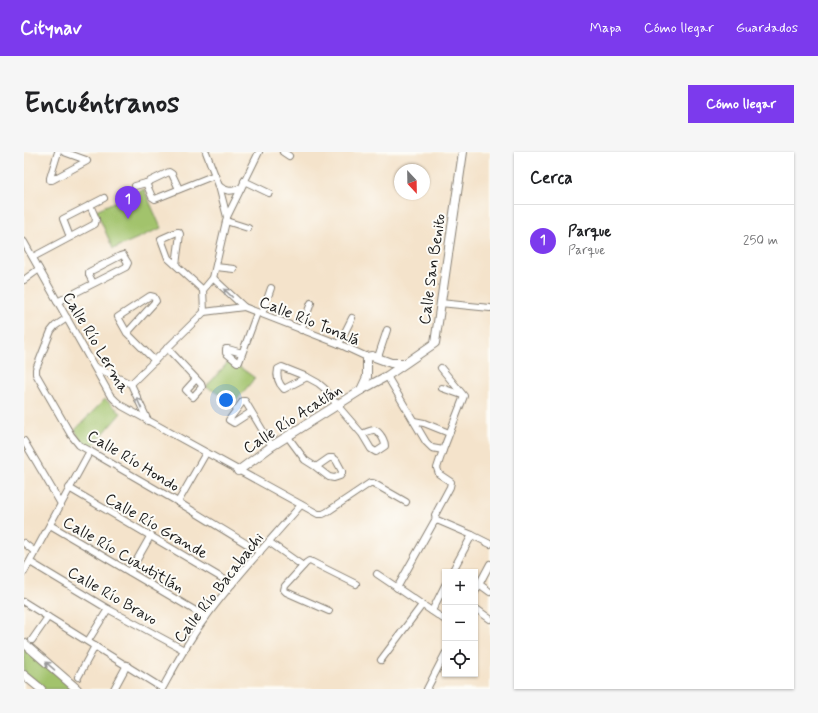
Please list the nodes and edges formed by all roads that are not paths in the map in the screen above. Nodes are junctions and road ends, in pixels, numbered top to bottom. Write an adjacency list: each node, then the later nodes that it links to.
1 (58, 152): 2 (street)
2 (64, 152)
3 (206, 152): 8 (street)
4 (259, 152): 9 (street)
5 (283, 152): 7 (street)
6 (463, 152): 34 (street, Calle San Benito)
7 (289, 156)
8 (215, 175): 12 (street); 14 (street)
9 (244, 181): 13 (street); 15 (street)
10 (146, 183): 11 (street); 14 (street); 14 (street)
11 (135, 186)
12 (219, 186): 13 (street); 18 (street)
13 (241, 188): 18 (street)
14 (179, 189)
15 (269, 193)
16 (104, 198): 17 (street)
17 (90, 205): 20 (street); 20 (street)
18 (227, 219): 19 (street); 24 (street)
19 (248, 228)
20 (70, 237): 22 (street)
21 (24, 242): 22 (street, Calle Río Lerma)
22 (33, 257): 25 (street, Calle Río Lerma)
23 (176, 265): 23 (street); 31 (street)
24 (216, 266): 26 (street); 27 (street)
25 (39, 269): 28 (street); 32 (street, Calle Río Lerma)
26 (234, 269)
27 (213, 278): 31 (street); 35 (street, Calle Río Tonalá, one-way to 27)
28 (24, 280)
29 (93, 283): 29 (street); 32 (street)
30 (271, 288): 38 (street)
31 (203, 290): 37 (street)
32 (57, 302): 39 (street, Calle Río Lerma)
33 (311, 303): 41 (street)
34 (440, 304): 36 (street); 44 (street, Calle San Benito)
35 (244, 308): 37 (street, Calle Río Tonalá); 38 (street, Calle Río Tonalá)
36 (490, 308)
37 (204, 312): 46 (street)
38 (259, 313): 41 (street, Calle Río Tonalá); 47 (street)
39 (67, 318): 53 (street, Calle Río Lerma); 74 (street, Calle Río Hondo)
40 (352, 318): 45 (street)
41 (301, 330): 45 (street, Calle Río Tonalá)
42 (387, 330): 49 (street)
43 (127, 333): 43 (street); 50 (street)
44 (434, 343): 52 (street, Calle Río Acatlán)
45 (339, 344): 48 (street, Calle Río Tonalá)
46 (167, 348): 50 (street); 58 (street)
47 (242, 353)
48 (367, 357): 49 (street); 57 (street, Calle Río Acatlán)
49 (378, 357): 51 (street)
50 (155, 361): 60 (street)
51 (391, 362): 52 (street); 55 (street)
52 (404, 364): 55 (street, Calle Río Acatlán)
53 (96, 367): 60 (street); 66 (street, Calle Río Lerma)
54 (441, 368): 63 (street)
55 (390, 373): 59 (street, Calle Río Acatlán); 67 (street)
56 (307, 377): 56 (street); 64 (street)
57 (367, 377): 59 (street); 62 (street, Calle Río Acatlán)
58 (196, 379): 58 (street)
59 (375, 383): 62 (street, Calle Río Acatlán)
60 (131, 384): 66 (street, one-way to 60)
61 (442, 388): 63 (street)
62 (361, 390): 64 (street, Calle Río Acatlán)
63 (464, 396): 68 (street)
64 (337, 406): 69 (street); 70 (street, Calle Río Acatlán)
65 (251, 412): 72 (street)
66 (148, 421): 75 (street, Calle Río Lerma)
67 (414, 421): 68 (street); 73 (street)
68 (449, 433): 73 (street)
69 (362, 434)
70 (288, 437): 72 (street, Calle Río Acatlán); 76 (street)
71 (24, 441): 81 (street)
72 (272, 446): 77 (street, Calle Río Acatlán)
73 (443, 450): 83 (street)
74 (90, 451): 78 (street); 79 (street, Calle Río Hondo)
75 (206, 453): 77 (street, Calle Río Lerma); 79 (street)
76 (316, 466)
77 (238, 470): 82 (street, Calle Río Lerma)
78 (69, 488): 81 (street); 86 (street, Calle Río Grande)
79 (178, 502): 91 (street, Calle Río Hondo)
80 (406, 502): 82 (street, Calle Río Lerma)
81 (61, 504): 84 (street)
82 (301, 505): 87 (street, Calle Río Bacabachi)
83 (436, 521): 85 (street); 102 (street)
84 (50, 525): 90 (street); 97 (street, Calle Río Cuautitlán)
85 (472, 535): 89 (street); 95 (street)
86 (151, 536): 97 (street); 99 (street, Calle Río Grande)
87 (269, 542): 91 (street, Calle Río Bacabachi); 94 (street)
88 (24, 543): 90 (street)
89 (490, 544)
90 (36, 552): 92 (street)
91 (260, 552): 99 (street, Calle Río Bacabachi)
92 (30, 562): 96 (street); 107 (street, Calle Río Bravo)
93 (490, 564): 101 (street)
94 (303, 566): 100 (street); 109 (street)
95 (454, 569)
96 (24, 572)
97 (130, 572): 112 (street, Calle Río Cuautitlán)
98 (377, 574): 102 (street)
99 (232, 584): 112 (street, Calle Río Bacabachi)
100 (356, 584)
101 (479, 584): 104 (street)
102 (397, 588): 106 (street)
103 (442, 591): 110 (street)
104 (490, 592)
105 (24, 602): 111 (street)
106 (422, 605): 110 (street); 119 (street)
107 (108, 609): 115 (street); 118 (street, Calle Río Bravo)
108 (478, 610): 114 (street)
109 (329, 611)
110 (432, 611): 113 (street)
111 (48, 617): 115 (street); 116 (street)
112 (206, 617): 118 (street, Calle Río Bacabachi)
113 (442, 618)
114 (490, 619)
115 (88, 641): 117 (street)
116 (28, 642): 126 (street, one-way to 116)
117 (96, 646): 121 (street); 123 (street)
118 (184, 650): 124 (street, Calle Río Bacabachi)
119 (381, 660)
120 (442, 660): 128 (street)
121 (127, 665): 124 (street); 127 (street)
122 (24, 675): 125 (street)
123 (78, 677)
124 (162, 688)
125 (42, 689)
126 (77, 689)
127 (114, 689)
128 (427, 689)

